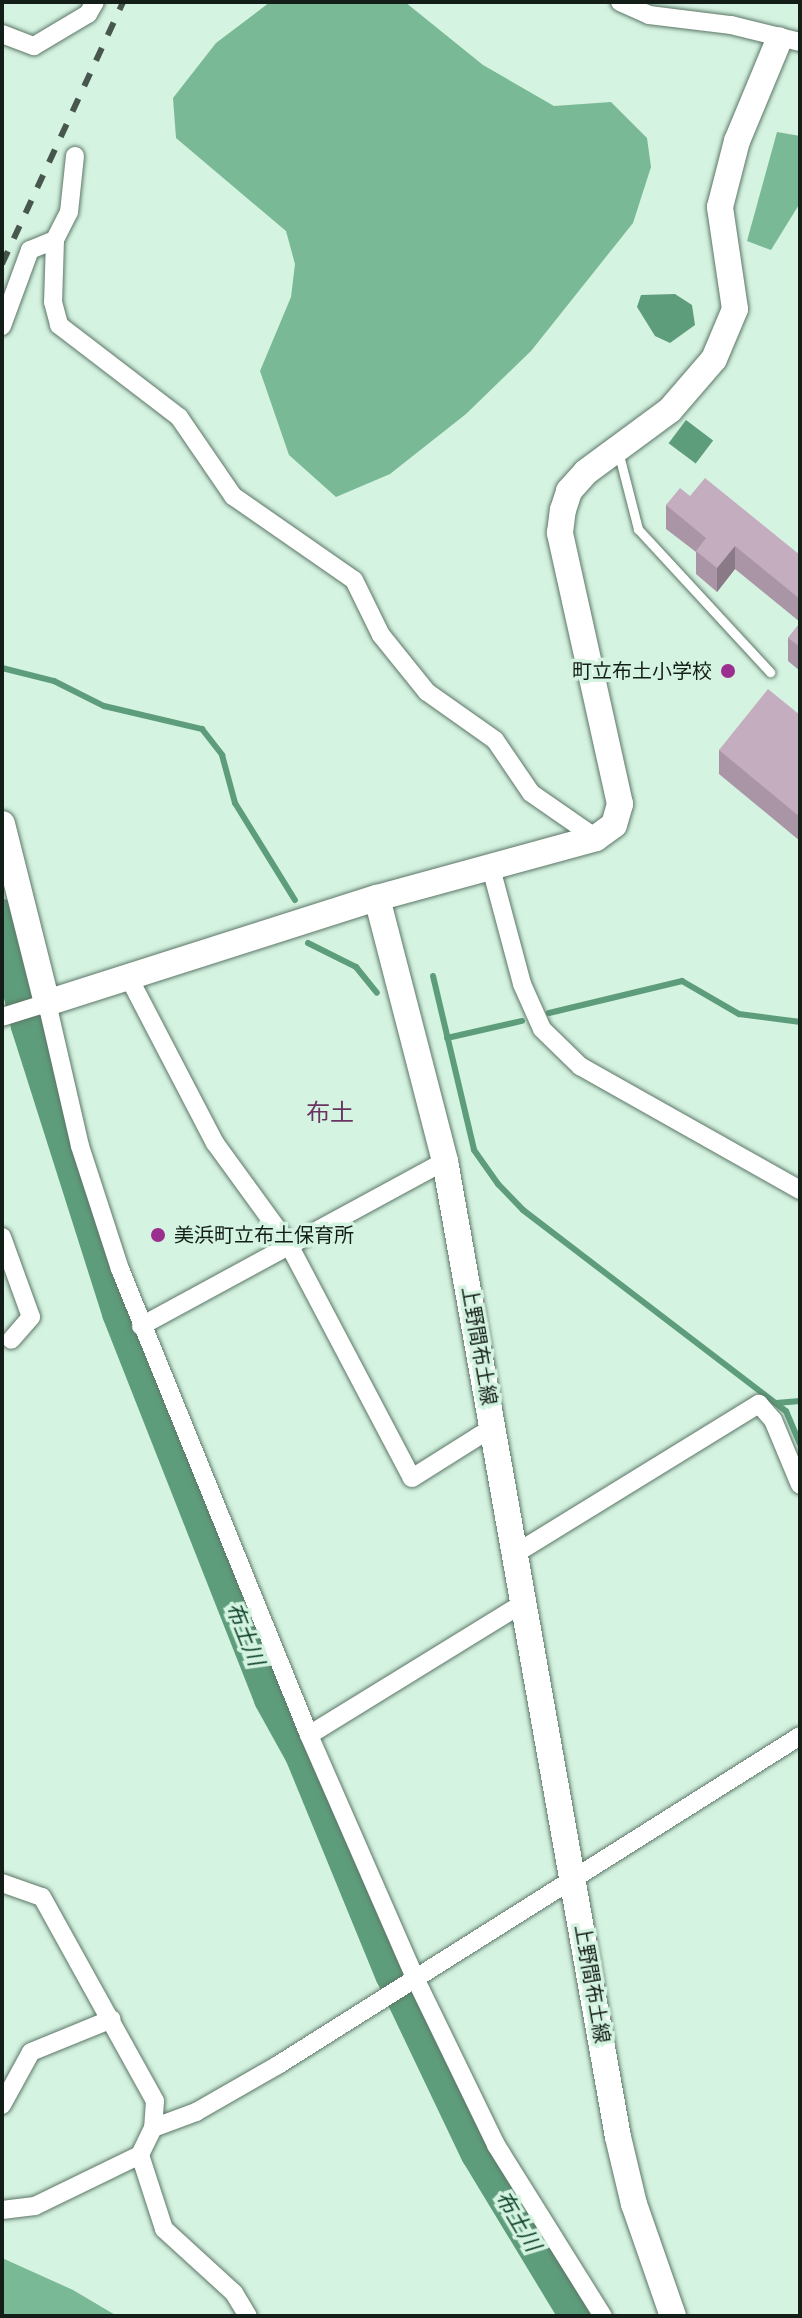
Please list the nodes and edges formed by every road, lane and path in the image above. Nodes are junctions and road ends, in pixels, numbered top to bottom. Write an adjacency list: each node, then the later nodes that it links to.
1 (95, 2): 3 (street)
2 (620, 2): 4 (street)
3 (2, 34)
4 (789, 41): 8 (main road)
5 (75, 156): 6 (street)
6 (55, 240): 7 (street); 11 (street)
7 (2, 326)
8 (618, 451): 9 (lane); 11 (main road)
9 (770, 672)
10 (2, 824): 15 (main road)
11 (596, 838): 12 (main road)
12 (491, 868): 13 (main road); 18 (street)
13 (377, 898): 14 (main road); 17 (main road, 上野間布土線)
14 (128, 976): 15 (main road); 20 (street)
15 (41, 1005): 16 (street); 21 (street)
16 (5, 1016)
17 (445, 1161): 20 (street); 23 (main road, 上野間布土線)
18 (800, 1190)
19 (2, 1237): 22 (street)
20 (289, 1245): 21 (street); 23 (street)
21 (141, 1326): 27 (street)
22 (11, 1340)
23 (493, 1427): 25 (main road, 上野間布土線)
24 (800, 1485): 25 (street)
25 (518, 1552): 26 (main road, 上野間布土線)
26 (525, 1602): 27 (street); 29 (main road, 上野間布土線)
27 (309, 1735): 31 (street)
28 (800, 1736): 29 (street)
29 (574, 1878): 31 (street); 39 (main road, 上野間布土線)
30 (2, 1883): 32 (street)
31 (415, 1978): 34 (street); 38 (street)
32 (112, 2019): 33 (street); 34 (street)
33 (2, 2105)
34 (153, 2128): 35 (street)
35 (140, 2155): 36 (street); 37 (street)
36 (2, 2210)
37 (248, 2316)
38 (603, 2316)
39 (673, 2316)

